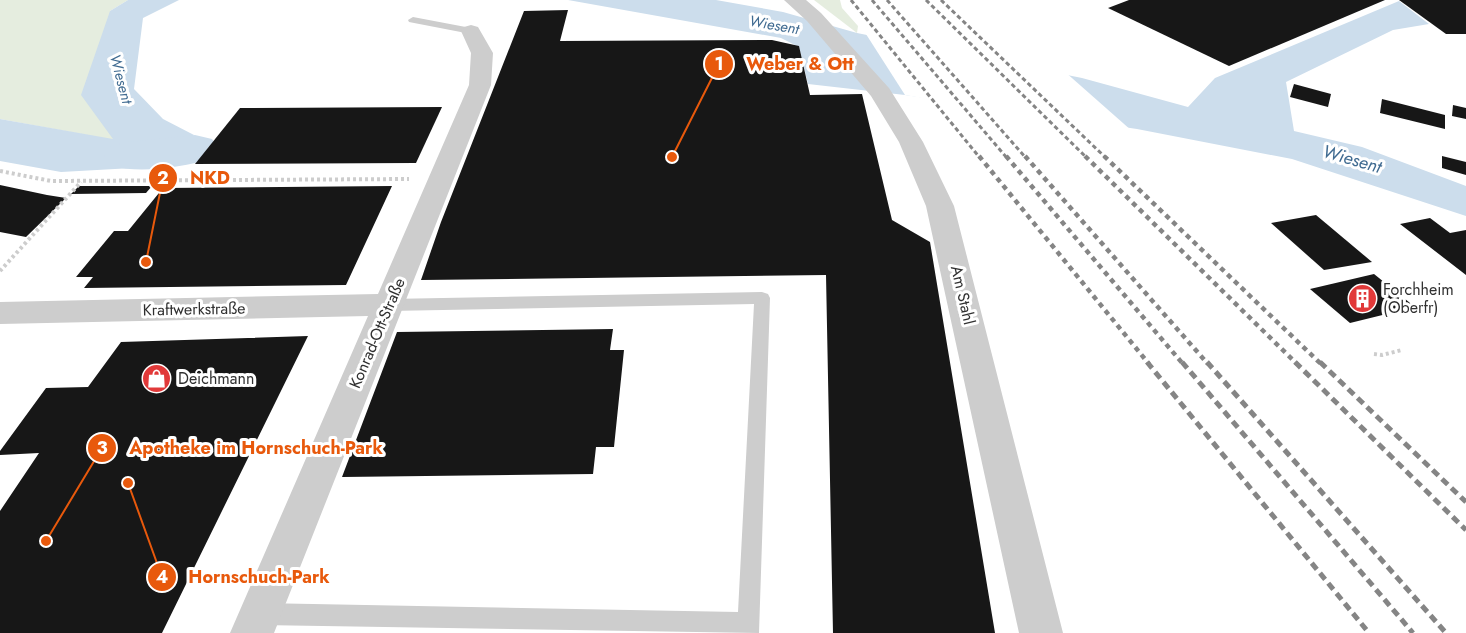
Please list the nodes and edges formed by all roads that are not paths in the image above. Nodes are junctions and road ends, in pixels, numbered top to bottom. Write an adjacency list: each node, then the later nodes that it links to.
1 (794, 0): 8 (street, Am Stahl)
2 (413, 20): 3 (lane)
3 (471, 31): 4 (street, Konrad-Ott-Straße)
4 (389, 304): 5 (street, Kraftwerkstraße); 6 (street, Konrad-Ott-Straße); 7 (lane)
5 (4, 317)
6 (256, 623): 7 (lane)
7 (748, 628)
8 (1041, 633)

